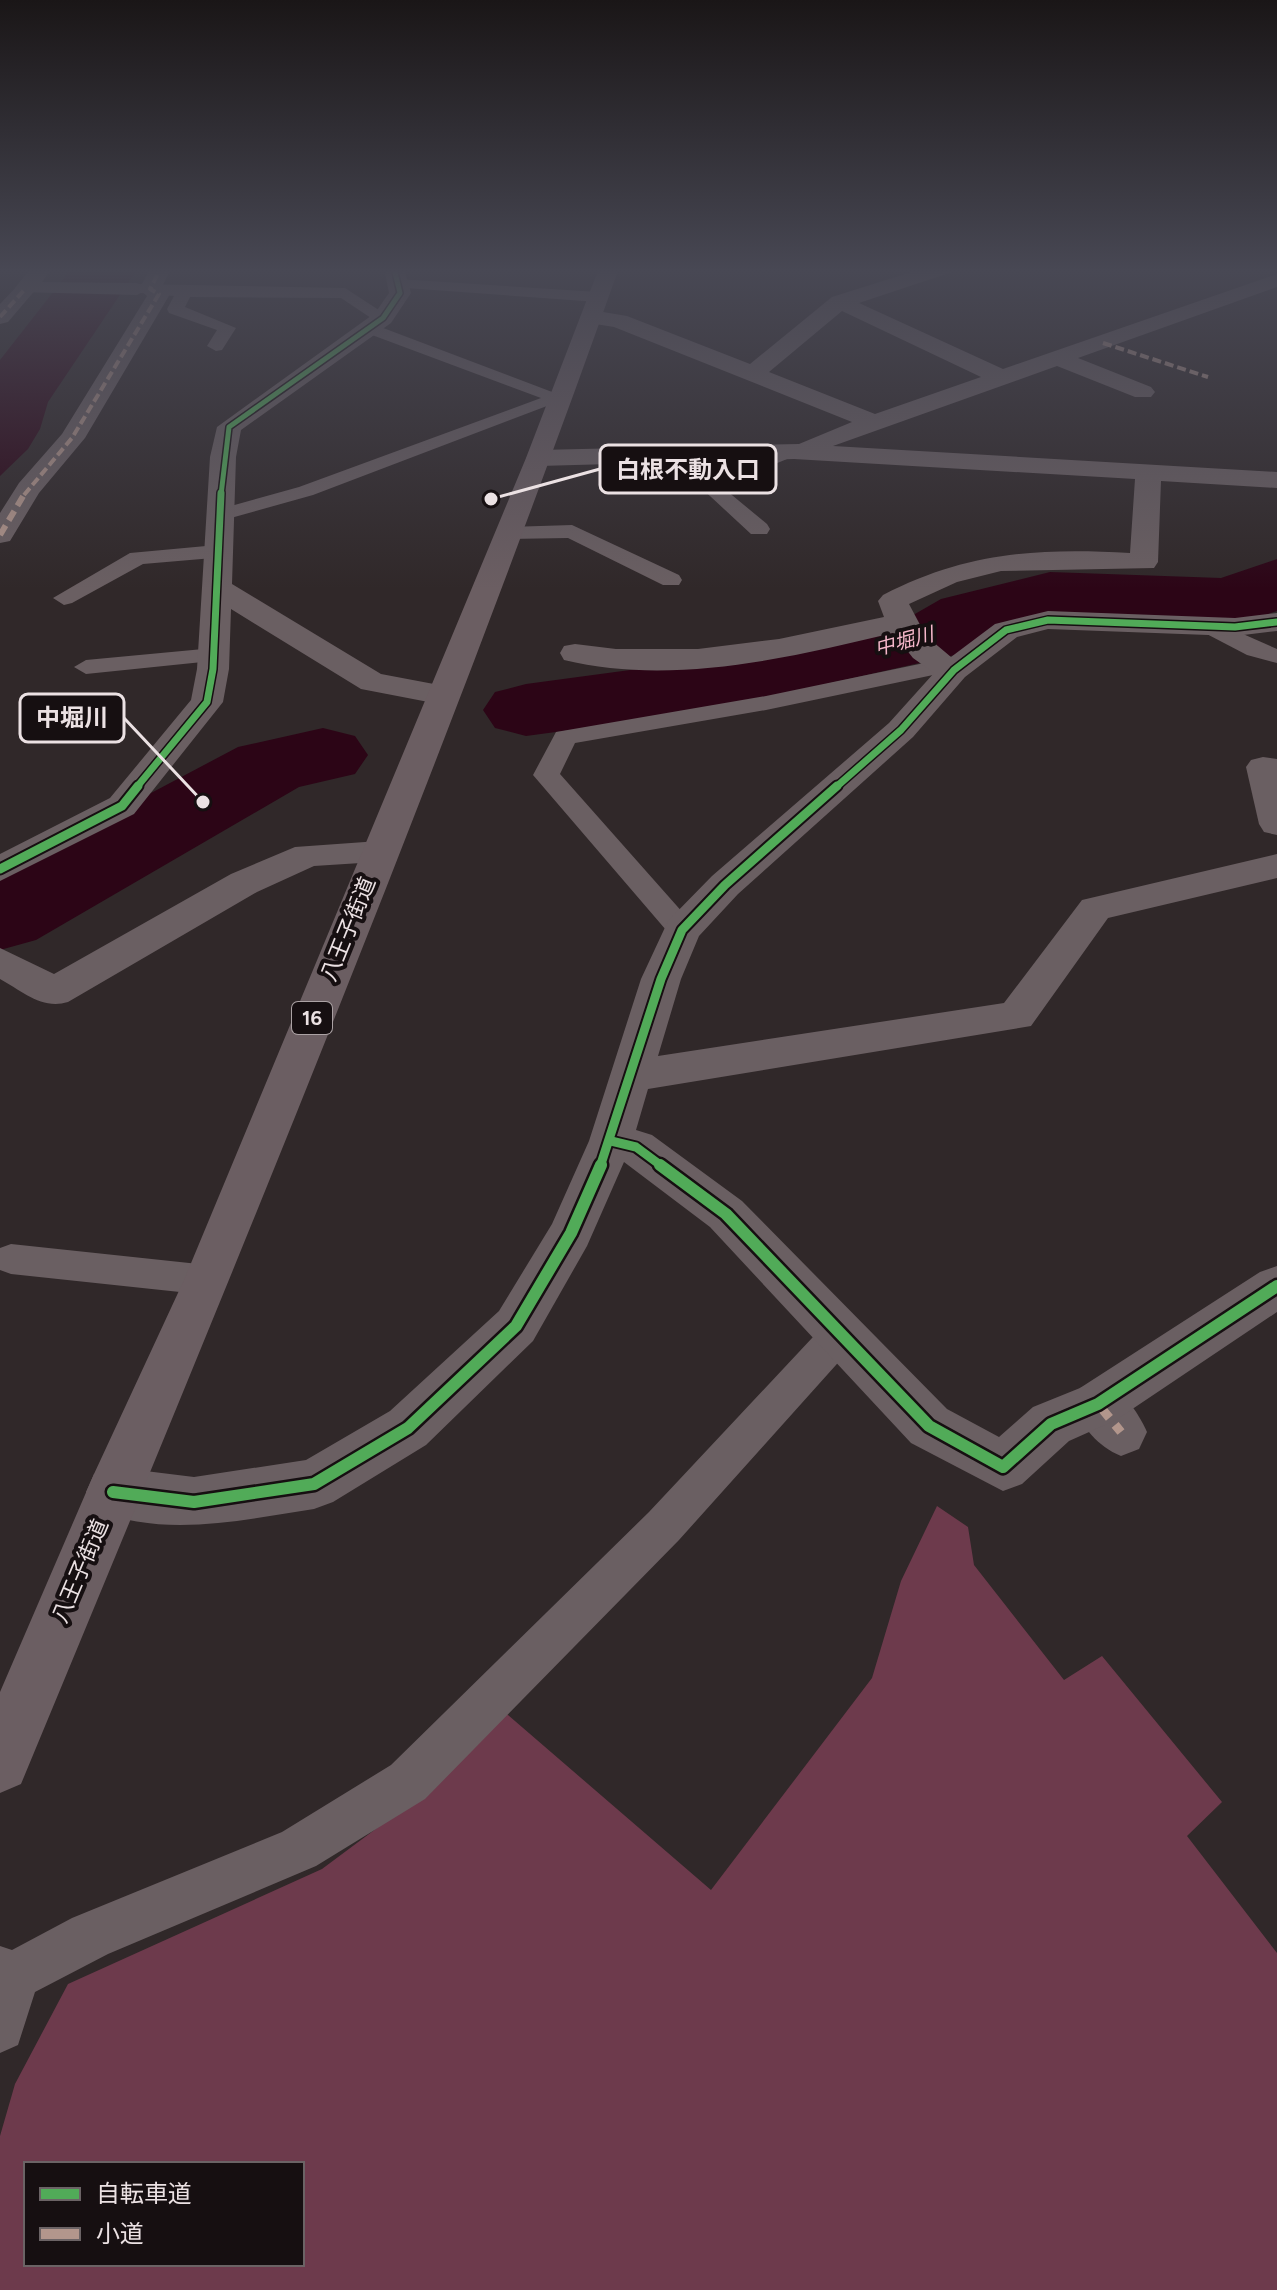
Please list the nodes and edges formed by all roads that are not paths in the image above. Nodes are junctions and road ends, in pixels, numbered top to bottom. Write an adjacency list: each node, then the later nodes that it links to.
1 (110, 375): 20 (street)
2 (300, 375): 17 (street)
3 (503, 375): 11 (lane)
4 (568, 375): 11 (highway, 八王子街道 / 16)
5 (751, 375): 12 (street)
6 (996, 375): 9 (street)
7 (1008, 375): 9 (street)
8 (1100, 375): 10 (street)
9 (1001, 377): 12 (street)
10 (1143, 392)
11 (559, 398): 14 (highway, 八王子街道 / 16); 17 (lane)
12 (874, 422): 13 (street)
13 (789, 452): 14 (street); 15 (street); 18 (lane)
14 (539, 458): 19 (highway, 八王子街道 / 16)
15 (1148, 474): 16 (street); 26 (street)
16 (1277, 480)
17 (220, 515): 21 (street)
18 (759, 529)
19 (508, 533): 22 (lane); 33 (highway, 八王子街道 / 16)
20 (0, 535)
21 (217, 552): 23 (street); 24 (lane)
22 (671, 580)
23 (219, 589): 29 (street); 33 (street)
24 (64, 598)
25 (1277, 622): 27 (street)
26 (899, 623): 28 (street); 32 (street)
27 (1209, 626): 30 (lane); 32 (street)
28 (575, 653)
29 (214, 655): 31 (lane); 38 (street)
30 (1277, 656)
31 (86, 667)
32 (940, 668): 39 (street); 39 (lane)
33 (444, 695): 36 (highway, 八王子街道 / 16)
34 (1277, 769): 35 (street)
35 (1277, 824)
36 (379, 853): 40 (street); 44 (highway, 八王子街道 / 16)
37 (1277, 866): 41 (street)
38 (0, 869)
39 (682, 930): 41 (street)
40 (0, 961)
41 (632, 1076): 42 (street)
42 (611, 1141): 46 (street); 47 (street)
43 (11, 1259): 44 (lane)
44 (208, 1280): 47 (highway, 八王子街道 / 16)
45 (1277, 1286): 46 (street)
46 (840, 1334): 49 (lane)
47 (113, 1492): 48 (highway, 八王子街道 / 16)
48 (0, 1763)
49 (7, 1974): 50 (lane)
50 (0, 2027)

